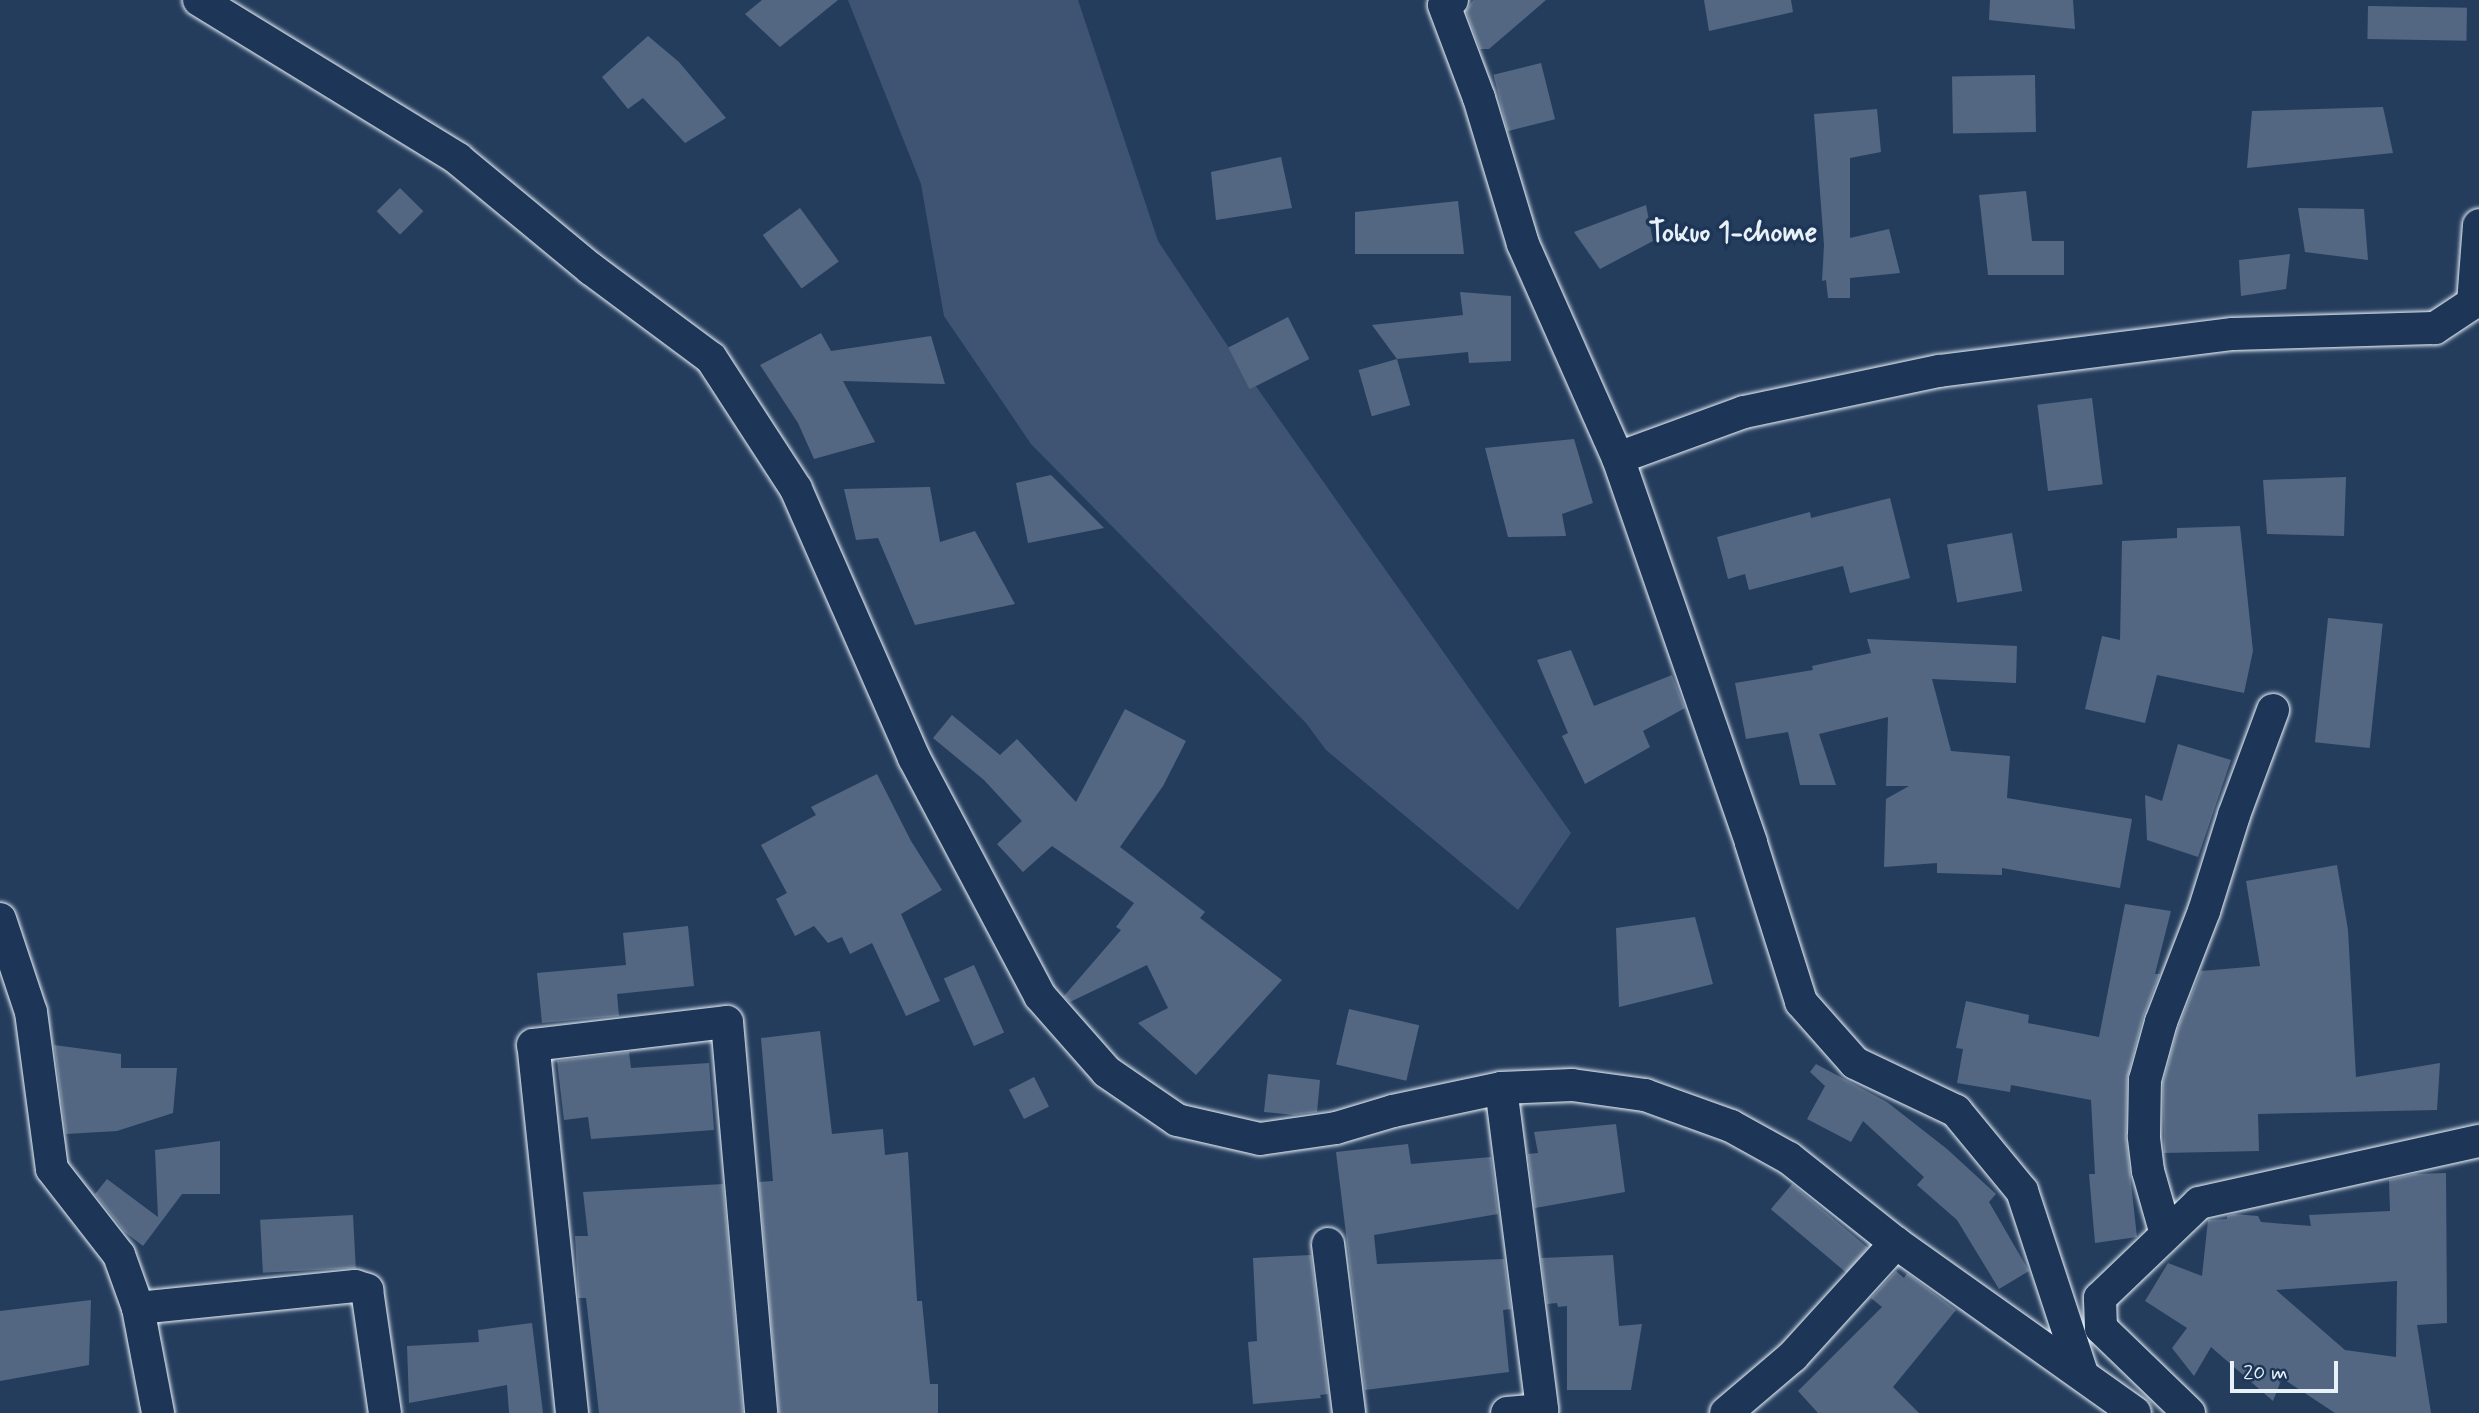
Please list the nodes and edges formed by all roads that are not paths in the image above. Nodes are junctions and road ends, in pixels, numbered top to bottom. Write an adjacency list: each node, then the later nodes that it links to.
1 (199, 0): 8 (street)
2 (1452, 0): 5 (street)
3 (2479, 225): 4 (street)
4 (2476, 301): 5 (street)
5 (1618, 458): 14 (street)
6 (2273, 710): 10 (street)
7 (0, 919): 13 (street)
8 (1501, 1088): 11 (street); 20 (street)
9 (2479, 1142): 10 (street)
10 (2166, 1234): 23 (street)
11 (1896, 1243): 14 (street); 21 (street)
12 (1328, 1244): 19 (street)
13 (138, 1308): 15 (street); 16 (street)
14 (2082, 1373): 22 (street)
15 (158, 1413)
16 (385, 1413)
17 (572, 1413): 18 (street)
18 (761, 1413)
19 (1349, 1413)
20 (1507, 1413)
21 (1726, 1413)
22 (2134, 1413)
23 (2189, 1413)

